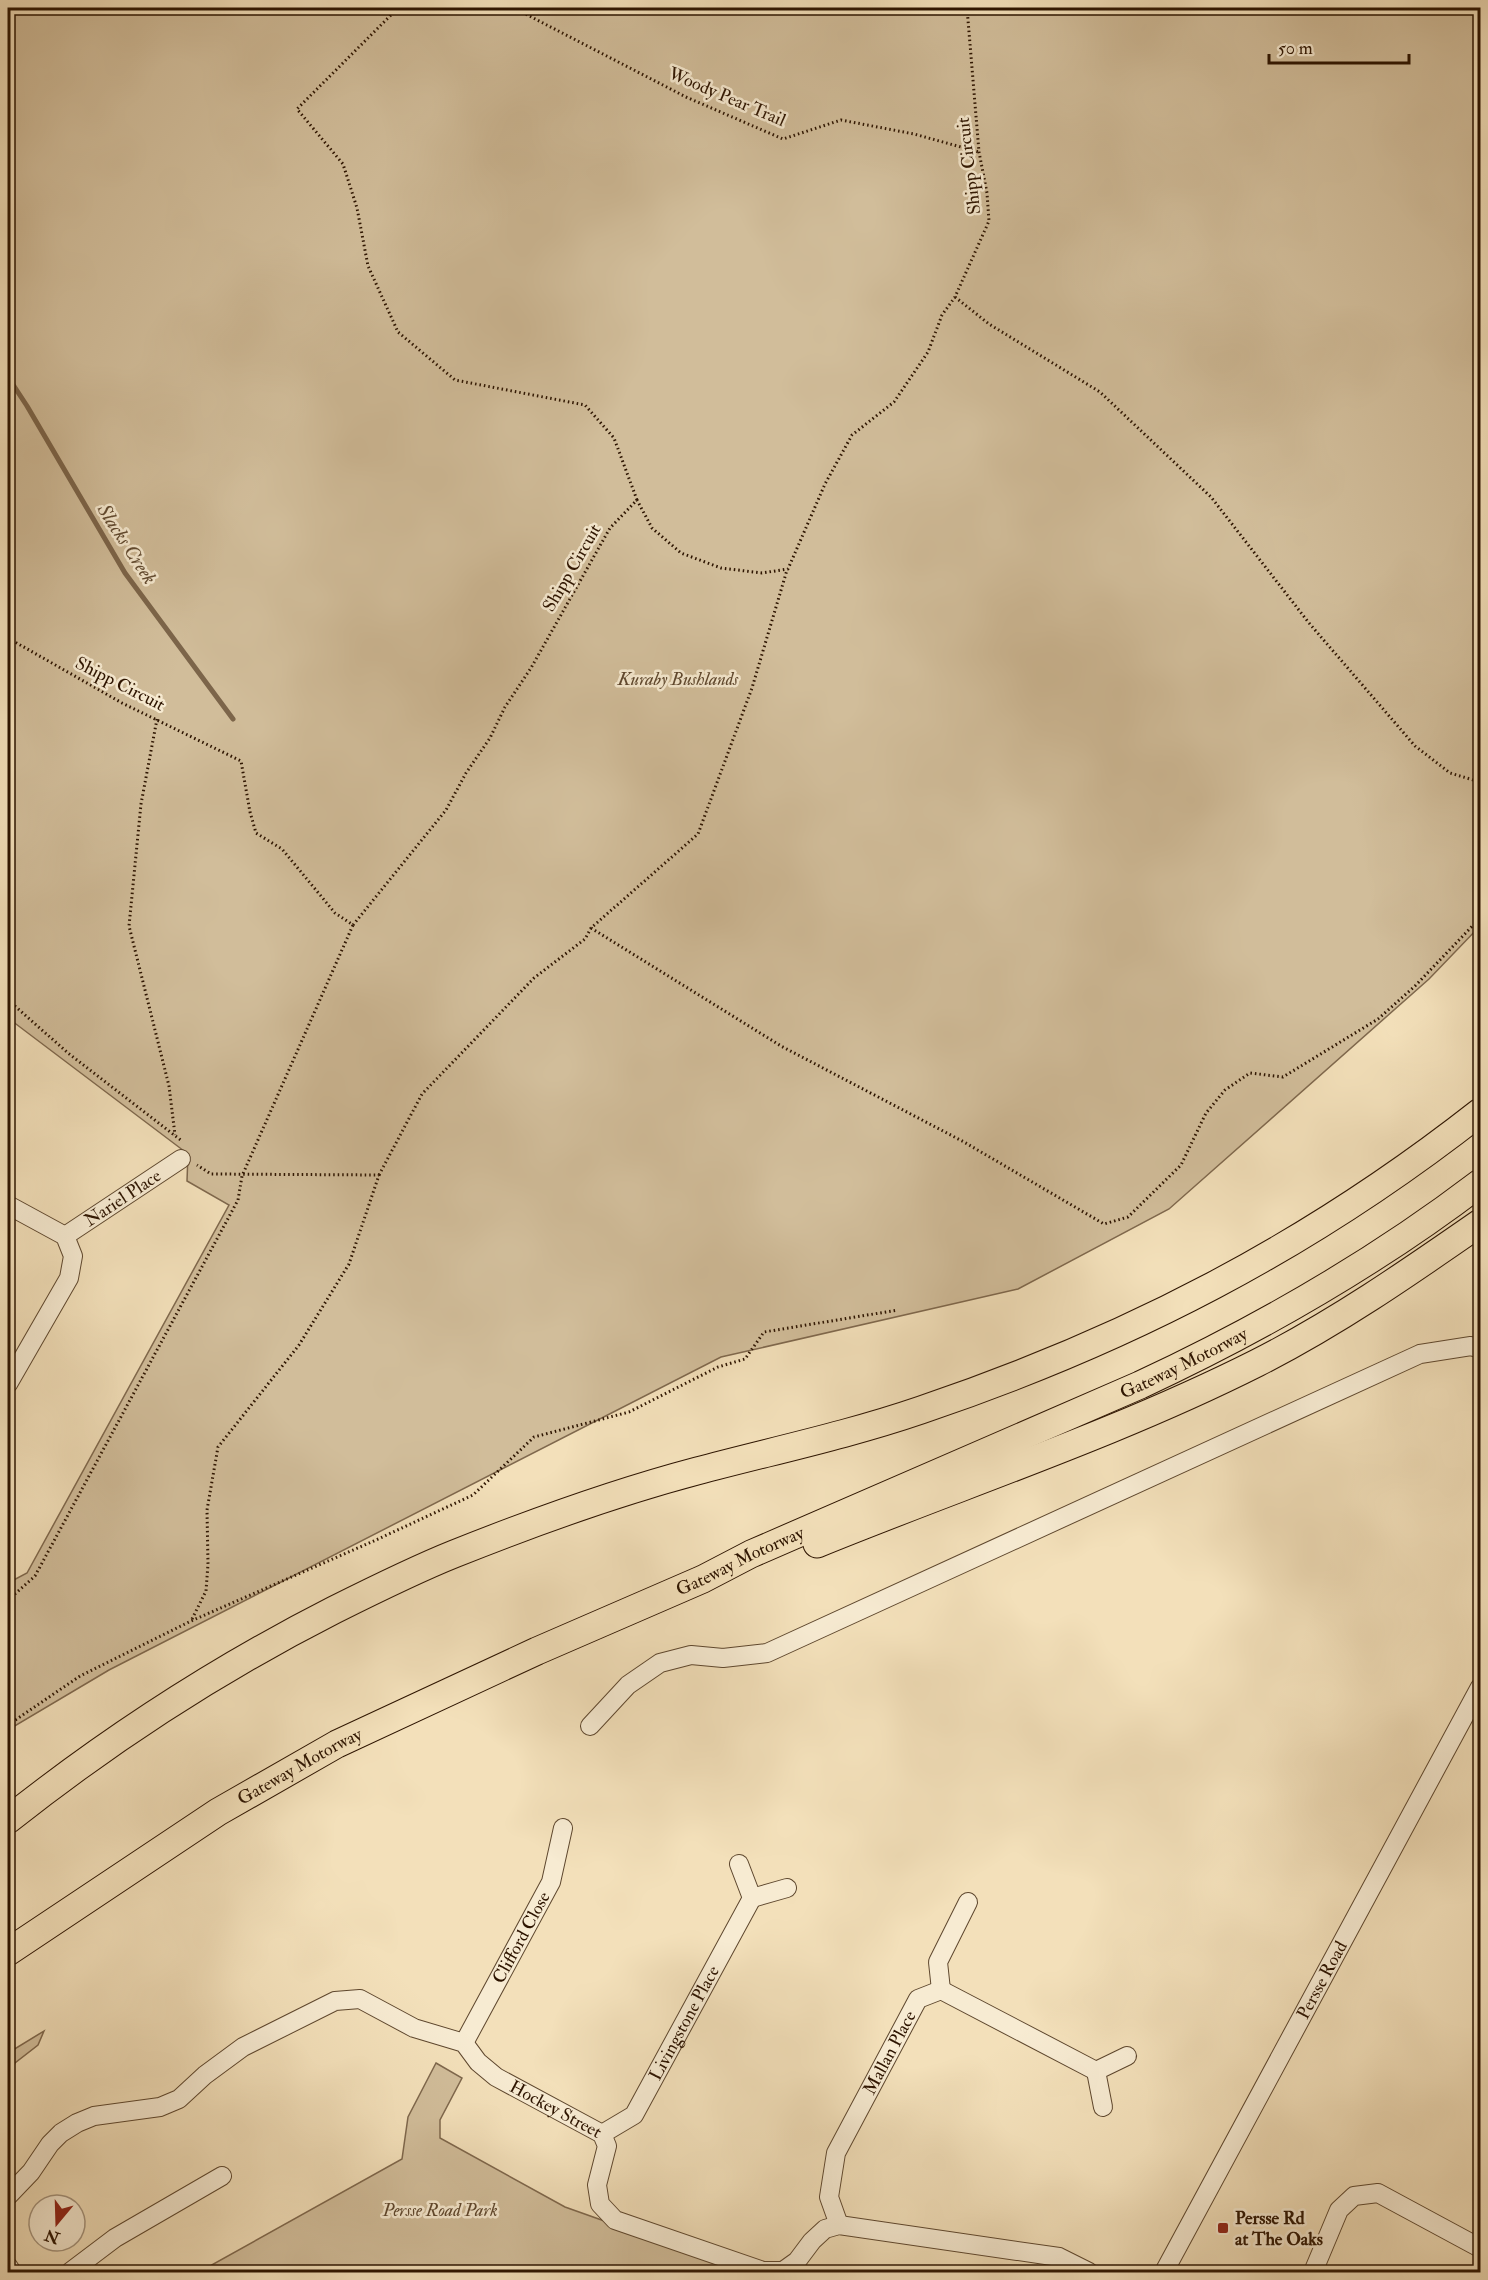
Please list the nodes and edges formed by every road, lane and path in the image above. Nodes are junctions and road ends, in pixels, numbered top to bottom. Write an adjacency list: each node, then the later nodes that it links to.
1 (373, 8): 5 (path)
2 (410, 8): 5 (path)
3 (514, 8): 6 (path, Woody Pear Trail)
4 (968, 8): 6 (path, Shipp Circuit)
5 (394, 12): 8 (path)
6 (979, 152): 7 (path, Shipp Circuit)
7 (955, 297): 9 (path, Shipp Circuit); 12 (path)
8 (637, 500): 9 (path); 14 (path, Shipp Circuit)
9 (788, 569): 15 (path, Shipp Circuit)
10 (8, 638): 11 (path, Shipp Circuit)
11 (157, 719): 14 (path, Shipp Circuit); 18 (path)
12 (1480, 782)
13 (1480, 918): 15 (path)
14 (353, 925): 21 (path)
15 (591, 928): 20 (path, Shipp Circuit)
16 (8, 1000): 18 (path)
17 (1480, 1112): 35 (highway)
18 (175, 1135): 19 (path)
19 (181, 1159): 21 (path); 25 (street, Nariel Place)
20 (379, 1175): 21 (path); 31 (path, Shipp Circuit)
21 (242, 1176): 30 (path)
22 (1480, 1183): 29 (highway, Gateway Motorway)
23 (8, 1206): 25 (street)
24 (1480, 1223): 29 (highway)
25 (65, 1236): 28 (street)
26 (898, 1310): 31 (path)
27 (1480, 1348): 34 (street)
28 (8, 1384)
29 (703, 1579): 41 (highway, Gateway Motorway)
30 (8, 1600)
31 (191, 1621): 33 (path)
32 (1480, 1687): 56 (street, Persse Road)
33 (8, 1725)
34 (590, 1726)
35 (8, 1820)
36 (563, 1828): 43 (street, Clifford Close)
37 (738, 1864): 39 (street)
38 (787, 1888): 39 (street)
39 (752, 1898): 47 (street, Livingstone Place)
40 (968, 1902): 42 (street)
41 (8, 1952)
42 (941, 1990): 45 (street); 50 (street, Mallan Place)
43 (464, 2043): 47 (street, Hockey Street); 49 (street)
44 (1127, 2056): 45 (street)
45 (1096, 2071): 46 (street)
46 (1103, 2107)
47 (602, 2134): 50 (street, Hockey Street)
48 (222, 2176): 54 (street)
49 (8, 2196)
50 (839, 2225): 55 (street)
51 (1480, 2248): 57 (street)
52 (8, 2266): 53 (street)
53 (12, 2272)
54 (70, 2272)
55 (1089, 2272)
56 (1164, 2272)
57 (1313, 2272)

